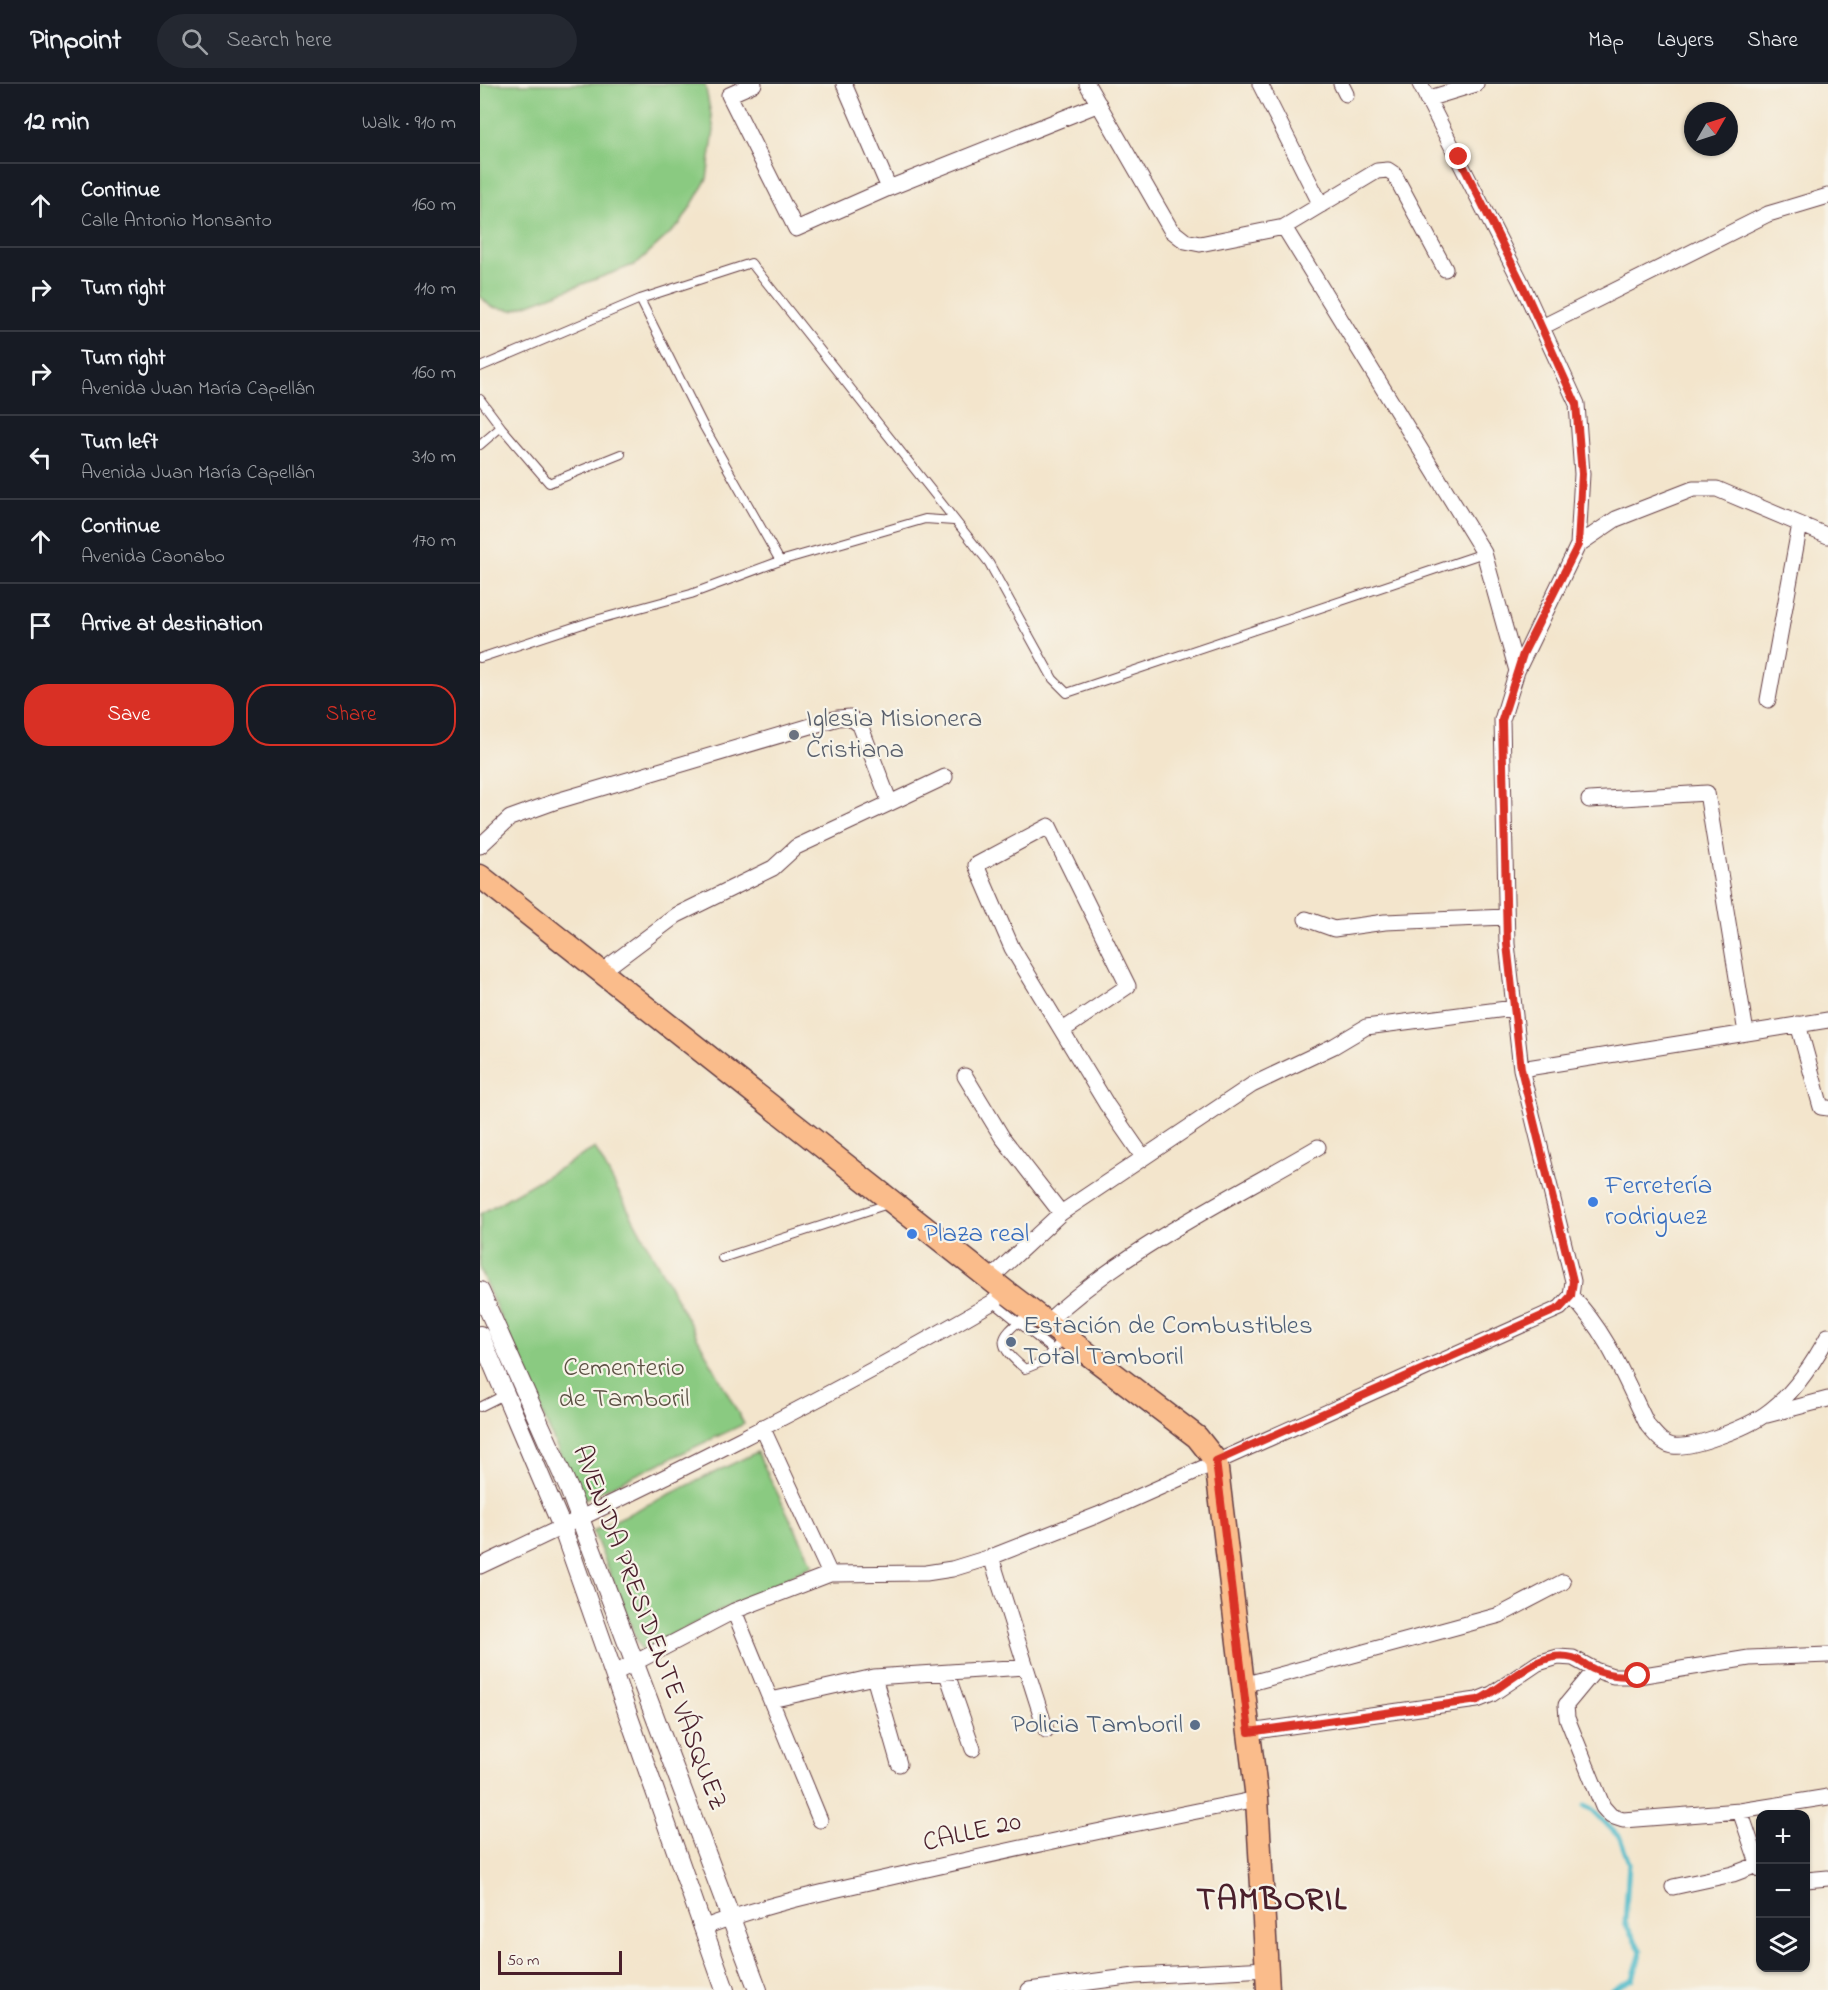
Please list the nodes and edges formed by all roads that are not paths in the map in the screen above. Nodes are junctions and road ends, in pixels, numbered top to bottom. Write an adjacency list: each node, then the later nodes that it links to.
1 (754, 84): 9 (street)
2 (844, 84): 9 (street)
3 (1087, 84): 8 (street)
4 (1260, 84): 11 (street)
5 (1420, 84): 7 (street)
6 (1476, 84): 7 (street)
7 (1428, 99): 15 (street)
8 (1099, 104): 9 (street); 12 (street)
9 (889, 188)
10 (1828, 196): 15 (street)
11 (1321, 205): 12 (street); 13 (street)
12 (1284, 227): 25 (street)
13 (1445, 269)
14 (640, 300): 16 (lane); 21 (lane); 26 (lane)
15 (1542, 327): 24 (street)
16 (480, 367)
17 (480, 399): 18 (lane)
18 (501, 427): 19 (lane); 20 (lane)
19 (480, 445)
20 (621, 454)
21 (954, 521): 25 (lane); 26 (lane)
22 (1800, 524): 23 (street); 24 (street); 29 (street)
23 (1828, 536)
24 (1578, 545): 28 (street)
25 (1484, 553): 28 (street)
26 (780, 561): 27 (lane)
27 (480, 658)
28 (1517, 671): 35 (street)
29 (1767, 700)
30 (945, 777): 32 (street)
31 (1589, 800): 42 (street)
32 (891, 803): 33 (street); 37 (street)
33 (480, 846)
34 (480, 876): 37 (main road)
35 (1506, 917): 36 (street); 38 (street)
36 (1306, 919)
37 (601, 972): 48 (main road)
38 (1514, 1008): 43 (street); 47 (street)
39 (1828, 1020): 40 (street)
40 (1798, 1024): 42 (street); 45 (street)
41 (1064, 1030): 41 (street); 47 (street)
42 (1746, 1033): 43 (street)
43 (1521, 1069): 53 (street)
44 (964, 1076): 49 (street)
45 (1828, 1108)
46 (1318, 1147): 54 (street)
47 (1143, 1157): 49 (street)
48 (892, 1202): 50 (lane); 52 (main road)
49 (1061, 1213): 52 (street)
50 (722, 1258)
51 (480, 1291): 64 (street, AVENIDA PRESIDENTE VÁSQUEZ)
52 (996, 1291): 54 (main road); 62 (street)
53 (1571, 1296): 61 (street); 63 (street)
54 (1032, 1319): 57 (main road); 57 (lane)
55 (480, 1335): 58 (street, AVENIDA PRESIDENTE VÁSQUEZ)
56 (1828, 1336): 61 (street)
57 (1059, 1343): 63 (main road)
58 (506, 1394): 60 (lane); 65 (street, AVENIDA PRESIDENTE VÁSQUEZ)
59 (1828, 1399): 61 (street)
60 (480, 1407)
61 (1764, 1415)
62 (762, 1427): 64 (street); 68 (street)
63 (1216, 1461): 66 (street); 78 (main road)
64 (580, 1519): 65 (street); 72 (street, AVENIDA PRESIDENTE VÁSQUEZ)
65 (562, 1527): 67 (street); 75 (street, AVENIDA PRESIDENTE VÁSQUEZ)
66 (991, 1557): 68 (street); 73 (street)
67 (480, 1566)
68 (830, 1574): 70 (street)
69 (1563, 1582): 78 (street)
70 (734, 1611): 72 (street); 79 (street)
71 (1828, 1655): 74 (street)
72 (635, 1662): 75 (street); 93 (street, AVENIDA PRESIDENTE VÁSQUEZ)
73 (1025, 1667): 76 (street); 80 (street)
74 (1595, 1670): 81 (street); 86 (street)
75 (613, 1674): 94 (street, AVENIDA PRESIDENTE VÁSQUEZ)
76 (947, 1674): 77 (street); 82 (street)
77 (874, 1677): 79 (street); 83 (street)
78 (1243, 1685): 81 (main road)
79 (771, 1700): 87 (street)
80 (1046, 1730)
81 (1249, 1732): 85 (main road)
82 (973, 1749)
83 (899, 1764)
84 (1828, 1797): 86 (street)
85 (1257, 1799): 93 (street, CALLE 20); 95 (main road)
86 (1740, 1811): 88 (street)
87 (820, 1820)
88 (1758, 1864)
89 (1756, 1868): 92 (street)
90 (1828, 1878): 91 (street)
91 (1810, 1880)
92 (1673, 1887)
93 (730, 1918): 94 (street, CALLE 20); 97 (street, AVENIDA PRESIDENTE VÁSQUEZ)
94 (702, 1928): 96 (street, AVENIDA PRESIDENTE VÁSQUEZ)
95 (1267, 1980): 98 (street)
96 (725, 1990)
97 (758, 1990)
98 (1029, 1990)

